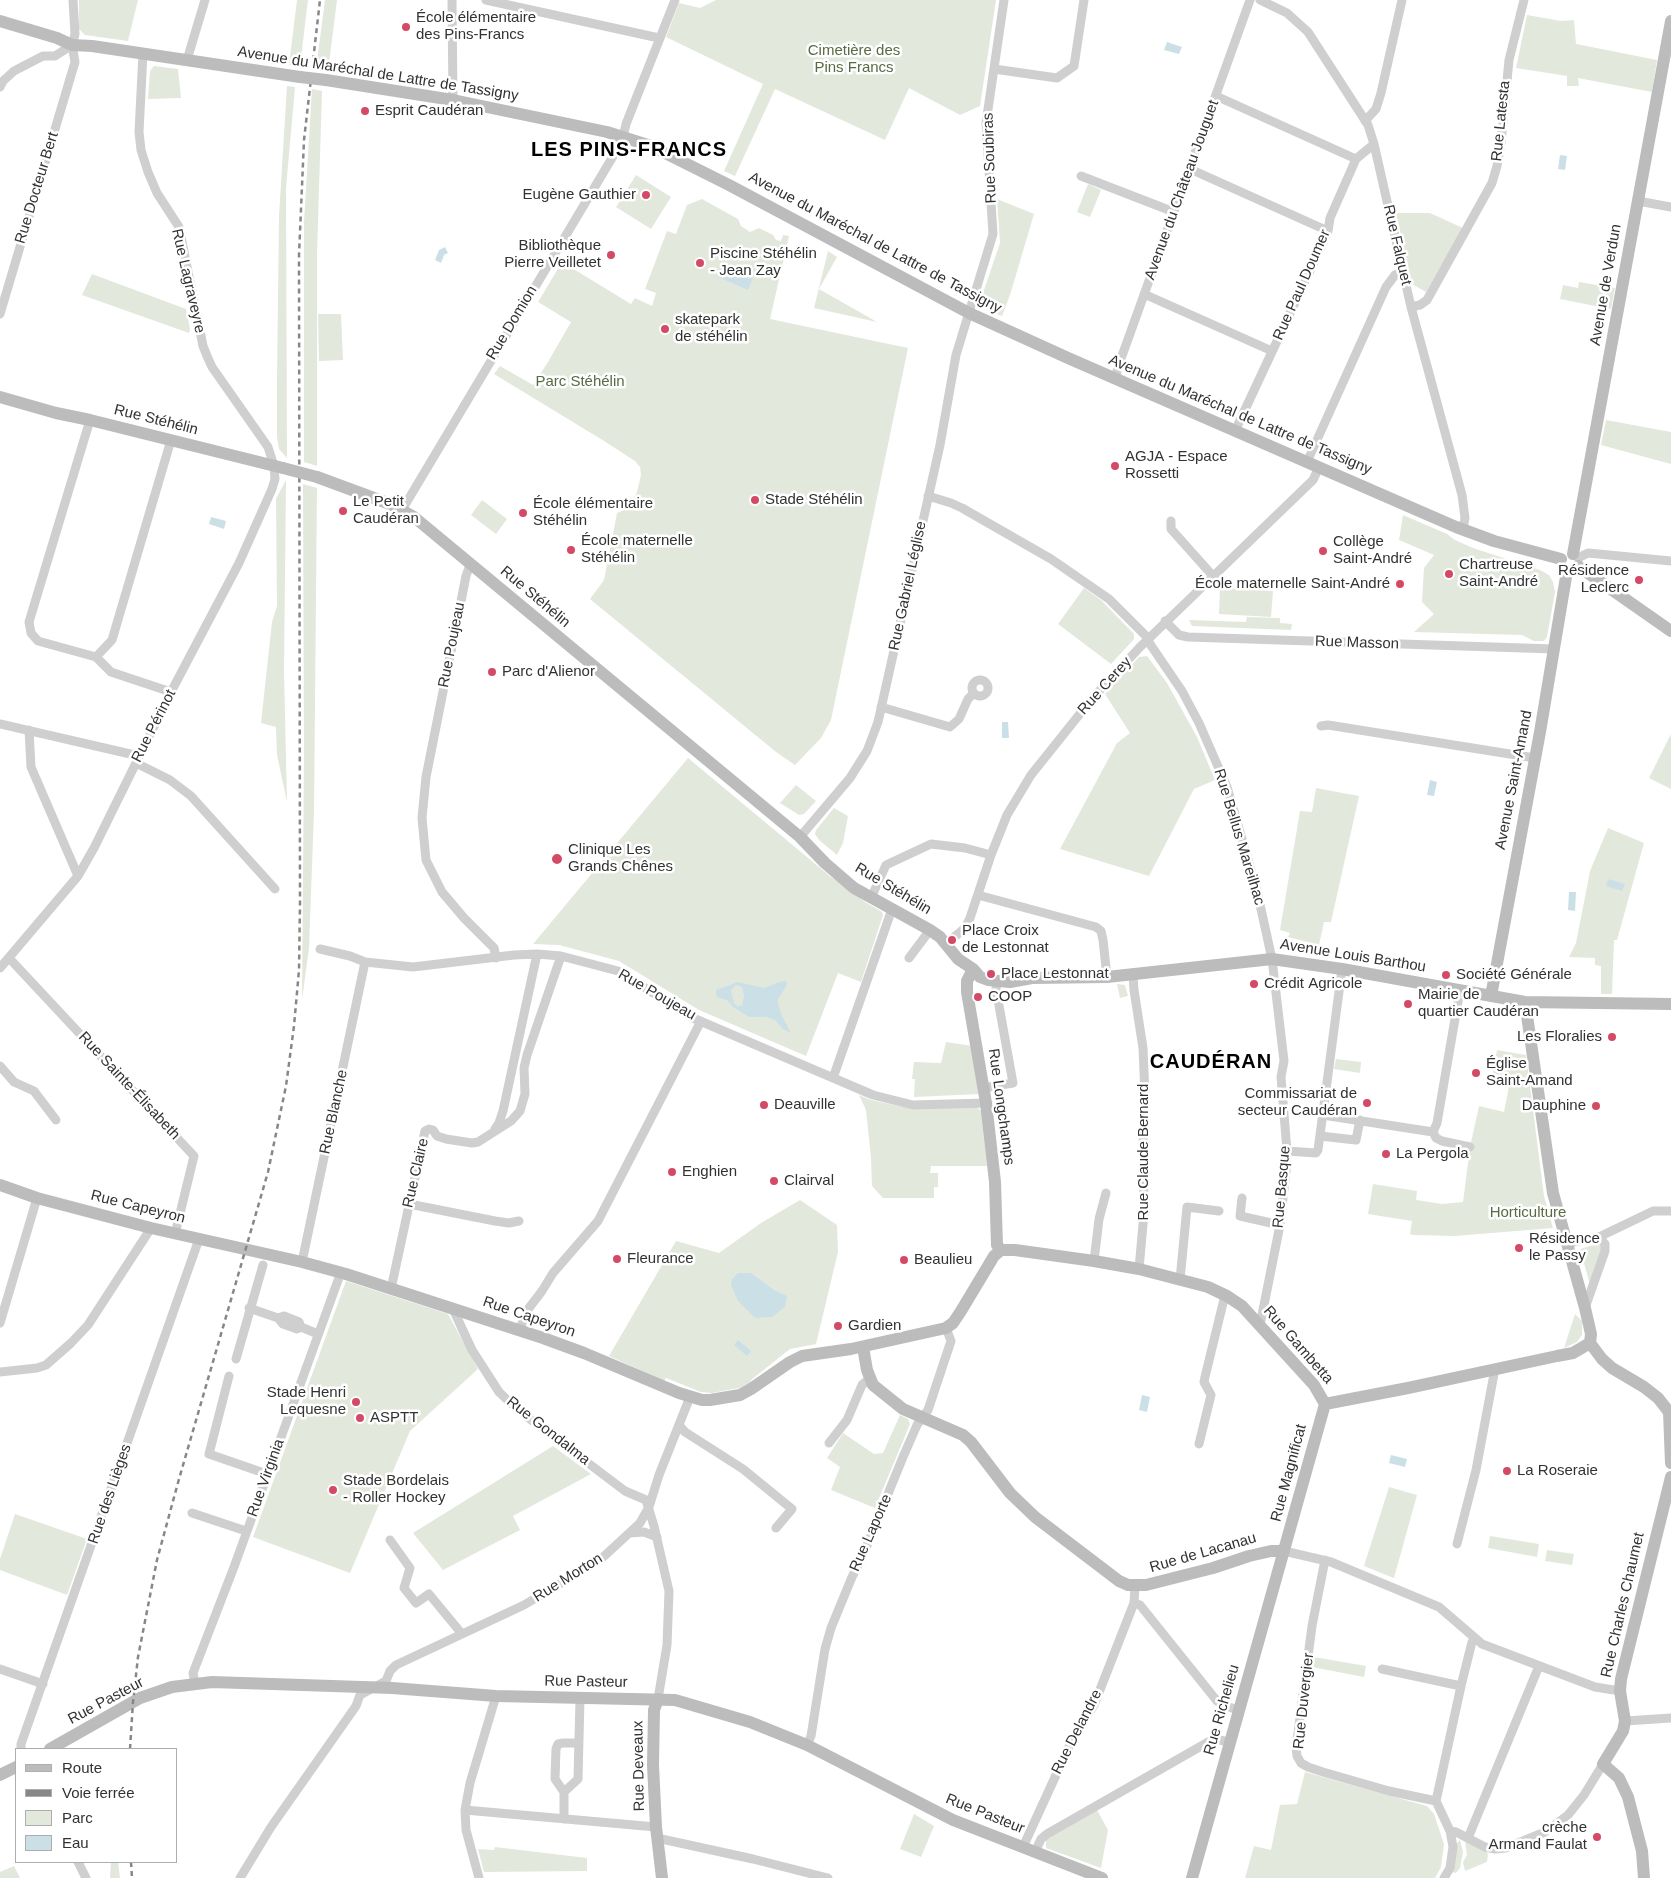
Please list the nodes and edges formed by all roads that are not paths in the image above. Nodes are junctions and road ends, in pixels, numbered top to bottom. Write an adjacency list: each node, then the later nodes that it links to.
1 (74, 0): 15 (street)
2 (205, 0): 17 (street)
3 (452, 0): 21 (street)
4 (486, 0): 14 (street)
5 (675, 0): 14 (street, Rue Domion)
6 (1004, 0): 18 (street, Rue Soubiras)
7 (1084, 0): 18 (street)
8 (1250, 0): 20 (street, Avenue du Château Jouguet)
9 (1260, 0): 22 (street, Rue Falquet)
10 (1400, 0): 22 (street)
11 (1524, 0): 34 (street, Rue Latesta)
12 (0, 21): 15 (street, Avenue du Maréchal de Lattre de Tassigny)
13 (1671, 21): 28 (street, Avenue de Verdun)
14 (659, 38): 23 (street, Rue Domion)
15 (72, 45): 16 (street, Avenue du Maréchal de Lattre de Tassigny); 19 (street); 36 (street, Rue Docteur Bert)
16 (143, 53): 17 (street, Avenue du Maréchal de Lattre de Tassigny); 44 (street, Rue Lagraveyre)
17 (187, 60): 21 (street, Avenue du Maréchal de Lattre de Tassigny, bridge)
18 (994, 69): 35 (street, Rue Soubiras)
19 (0, 87)
20 (1216, 96): 25 (street); 26 (street, Avenue du Château Jouguet)
21 (453, 100): 23 (street, Avenue du Maréchal de Lattre de Tassigny)
22 (1365, 121): 24 (street, Rue Falquet)
23 (623, 137): 35 (street, Avenue du Maréchal de Lattre de Tassigny); 46 (street, Rue Domion)
24 (1374, 144): 25 (street, Rue Paul Doumer); 32 (street, Rue Falquet)
25 (1356, 159): 31 (street, Rue Paul Doumer)
26 (1190, 169): 30 (street, Avenue du Château Jouguet); 31 (street)
27 (1081, 176): 30 (street)
28 (1638, 201): 29 (street); 50 (street, Avenue de Verdun)
29 (1671, 207)
30 (1174, 212): 33 (street, Avenue du Château Jouguet)
31 (1328, 231): 37 (street, Rue Paul Doumer)
32 (1403, 271): 34 (street, Rue Falquet); 43 (street, Rue Cerey)
33 (1144, 294): 37 (street); 38 (street, Avenue du Château Jouguet)
34 (1411, 307): 48 (street, Rue Falquet)
35 (970, 313): 38 (street, Avenue du Maréchal de Lattre de Tassigny); 45 (street, Rue Gabriel Léglise)
36 (0, 314)
37 (1272, 351): 41 (street, Rue Paul Doumer)
38 (1116, 379): 41 (street, Avenue du Maréchal de Lattre de Tassigny)
39 (0, 397): 40 (street, Rue Stéhélin)
40 (90, 420): 42 (street, Rue Stéhélin); 57 (street)
41 (1235, 431): 43 (street, Avenue du Maréchal de Lattre de Tassigny)
42 (171, 440): 44 (street, Rue Stéhélin); 57 (street)
43 (1313, 465): 48 (street, Avenue du Maréchal de Lattre de Tassigny); 52 (street, Rue Cerey)
44 (279, 467): 46 (street, Rue Stéhélin, bridge); 58 (street, Rue Périnot)
45 (928, 496): 55 (street, Rue Bellus Mareilhac); 60 (street, Rue Gabriel Léglise)
46 (402, 510): 51 (street, Rue Stéhélin)
47 (1171, 521): 52 (street)
48 (1463, 529): 50 (street, Avenue du Maréchal de Lattre de Tassigny)
49 (1671, 561): 50 (street)
50 (1572, 562): 54 (street, Avenue du Maréchal de Lattre de Tassigny); 56 (street, Avenue Saint-Amand)
51 (470, 565): 66 (street, Rue Stéhélin); 79 (street, Rue Poujeau)
52 (1213, 576): 53 (street, Rue Cerey)
53 (1165, 621): 55 (street, Rue Cerey); 56 (street, Rue Masson)
54 (1671, 631)
55 (1148, 638): 67 (street, Rue Cerey); 81 (street, Rue Bellus Mareilhac)
56 (1554, 648): 64 (street, Avenue Saint-Amand)
57 (96, 656): 58 (street)
58 (171, 692): 65 (street, Rue Périnot)
59 (974, 693): 60 (street)
60 (881, 707): 66 (street, Rue Gabriel Léglise)
61 (0, 724): 63 (street)
62 (1321, 726): 64 (street)
63 (29, 730): 65 (street); 68 (street)
64 (1535, 758): 91 (street, Avenue Saint-Amand)
65 (137, 760): 68 (street, Rue Périnot); 69 (street)
66 (800, 837): 71 (street, Rue Stéhélin)
67 (991, 855): 70 (street, Rue Cerey); 71 (street)
68 (78, 876): 78 (street, Rue Périnot)
69 (275, 889)
70 (978, 894): 74 (street, Rue Cerey); 87 (street)
71 (871, 898): 72 (street, Rue Stéhélin)
72 (892, 909): 73 (street, Rue Stéhélin); 98 (street)
73 (930, 930): 74 (street, Rue Stéhélin); 80 (street)
74 (946, 944): 84 (street, Rue Stéhélin)
75 (320, 949): 82 (street)
76 (537, 954): 77 (street, Rue Poujeau); 79 (street, Rue Poujeau); 95 (street)
77 (561, 956): 94 (street, Rue Poujeau); 96 (street, Rue Claire)
78 (9, 958): 83 (street, Rue Périnot); 119 (street, Rue Sainte-Élisabeth)
79 (496, 958): 82 (street)
80 (909, 958)
81 (1272, 959): 85 (street, Avenue Louis Barthou); 86 (street, Avenue Louis Barthou); 108 (street, Rue Basque)
82 (365, 962): 125 (street, Rue Blanche)
83 (0, 966)
84 (973, 969): 88 (street); 89 (street); 99 (street, Rue Longchamps)
85 (1342, 969): 90 (street, Avenue Louis Barthou); 101 (street)
86 (1133, 975): 87 (street, Avenue Louis Barthou); 127 (street, Rue Claude Bernard)
87 (1107, 977): 88 (street, Avenue Louis Barthou)
88 (1032, 978): 89 (street, Avenue Louis Barthou)
89 (997, 982): 99 (street)
90 (1460, 990): 91 (street, Avenue Louis Barthou); 105 (street)
91 (1491, 996): 92 (street, Avenue Louis Barthou)
92 (1525, 1002): 93 (street, Avenue Louis Barthou); 122 (street)
93 (1671, 1004)
94 (701, 1021): 98 (street, Rue Poujeau); 138 (street)
95 (515, 1052): 96 (street); 104 (street)
96 (527, 1055): 104 (street, Rue Claire)
97 (0, 1066): 102 (street)
98 (833, 1078): 100 (street, Rue Poujeau)
99 (983, 1088): 100 (street, Rue Longchamps)
100 (986, 1103): 123 (street, Rue Longchamps)
101 (1323, 1115): 103 (street); 106 (street)
102 (56, 1120)
103 (1360, 1120): 105 (street); 106 (street)
104 (493, 1132): 113 (street, Rue Claire)
105 (1433, 1132): 107 (street)
106 (1320, 1136): 108 (street)
107 (1470, 1147)
108 (1287, 1151): 117 (street, Rue Basque)
109 (0, 1185): 111 (street, Rue Capeyron)
110 (1106, 1192): 124 (street)
111 (37, 1198): 118 (street, Rue Capeyron); 135 (street)
112 (1242, 1198): 117 (street)
113 (409, 1204): 116 (street); 130 (street, Rue Claire)
114 (1219, 1211): 129 (street)
115 (1671, 1211): 120 (street)
116 (519, 1220)
117 (1280, 1225): 136 (street, Rue Basque)
118 (151, 1228): 119 (street, Rue Capeyron); 144 (street)
119 (175, 1234): 121 (street, Rue Capeyron)
120 (1599, 1237): 122 (street); 133 (street)
121 (199, 1239): 125 (street, Rue Capeyron); 174 (street, Rue des Lièges)
122 (1568, 1243): 133 (street)
123 (1000, 1250): 124 (street, Rue Gambetta); 137 (street)
124 (1094, 1261): 127 (street, Rue Gambetta)
125 (302, 1262): 128 (street, Rue Capeyron)
126 (263, 1265): 132 (street)
127 (1139, 1269): 129 (street, Rue Gambetta)
128 (340, 1272): 130 (street, Rue Capeyron); 139 (street, Rue Virginia)
129 (1180, 1280): 131 (street, Rue Gambetta)
130 (391, 1289): 134 (street, Rue Capeyron)
131 (1225, 1295): 136 (street, Rue Gambetta); 152 (street)
132 (249, 1308): 139 (street); 142 (street)
133 (1585, 1308): 140 (street)
134 (453, 1309): 138 (street, Rue Capeyron); 156 (street, Rue Gondalma)
135 (0, 1323)
136 (1260, 1325): 148 (street, Rue Gambetta)
137 (946, 1328): 141 (street, Rue Capeyron); 149 (street, Rue Laporte)
138 (519, 1330): 147 (street, Rue Capeyron)
139 (318, 1334): 154 (street, Rue Virginia)
140 (1590, 1343): 143 (street, Rue Gambetta); 153 (street)
141 (863, 1347): 146 (street); 147 (street, Rue Capeyron)
142 (236, 1359)
143 (1493, 1370): 148 (street, Rue Gambetta); 163 (street)
144 (0, 1372)
145 (229, 1376): 154 (street)
146 (870, 1378): 149 (street, Rue de Lacanau); 151 (street)
147 (690, 1396): 150 (street, Rue Morton)
148 (1325, 1404): 164 (street, Rue Magnificat)
149 (922, 1418): 166 (street, Rue de Lacanau); 186 (street, Rue Laporte)
150 (679, 1424): 156 (street, Rue Morton); 158 (street)
151 (829, 1443)
152 (1199, 1444)
153 (1671, 1463)
154 (267, 1474): 159 (street, Rue Virginia)
155 (1671, 1477): 177 (street, Rue Charles Chaumet)
156 (649, 1507): 160 (street, Rue Morton); 161 (street, Rue Deveaux)
157 (192, 1513): 159 (street)
158 (776, 1528)
159 (246, 1531): 173 (street, Rue Virginia)
160 (630, 1533): 161 (street); 168 (street, Rue Morton)
161 (657, 1537): 180 (street, Rue Deveaux)
162 (390, 1540): 168 (street)
163 (1457, 1544)
164 (1284, 1551): 165 (street, Rue de Lacanau); 166 (street, Rue de Lacanau); 181 (street, Rue Richelieu)
165 (1325, 1560): 169 (street, Rue de Lacanau); 193 (street, Rue Duvergier)
166 (1135, 1586): 167 (street, Rue Delandre)
167 (1134, 1603): 181 (street); 199 (street, Rue Delandre)
168 (462, 1634): 176 (street, Rue Morton)
169 (1475, 1640): 170 (street, Rue de Lacanau); 175 (street)
170 (1539, 1666): 177 (street, Rue de Lacanau); 198 (street)
171 (0, 1669): 174 (street)
172 (1382, 1669): 175 (street)
173 (195, 1683): 176 (street, Rue Pasteur); 188 (street, Rue Pasteur)
174 (43, 1684): 187 (street, Rue des Lièges)
175 (1461, 1686): 193 (street)
176 (373, 1688): 178 (street, Rue Pasteur); 203 (street, Rue Morton)
177 (1620, 1691): 183 (street, Rue Charles Chaumet)
178 (496, 1696): 179 (street, Rue Pasteur); 194 (street)
179 (580, 1699): 180 (street, Rue Pasteur); 185 (street)
180 (658, 1699): 186 (street, Rue Pasteur); 197 (street, Rue Deveaux)
181 (1238, 1710): 184 (street, Rue Richelieu)
182 (1671, 1718): 183 (street)
183 (1625, 1721): 189 (street)
184 (1229, 1742): 200 (street); 208 (street, Rue Richelieu)
185 (578, 1743): 192 (street); 192 (street)
186 (807, 1745): 199 (street, Rue Pasteur)
187 (21, 1748)
188 (52, 1748)
189 (1604, 1764): 198 (street); 210 (street)
190 (15, 1768): 191 (street)
191 (0, 1775)
192 (564, 1792): 195 (street)
193 (1436, 1801): 196 (street)
194 (466, 1810): 195 (street); 204 (street)
195 (564, 1820): 197 (street)
196 (1450, 1831): 198 (street); 209 (street)
197 (657, 1833): 205 (street, Rue Deveaux); 206 (street)
198 (1468, 1838)
199 (1023, 1848): 200 (street, Rue Pasteur)
200 (1036, 1852): 207 (street, Rue Pasteur)
201 (78, 1863): 202 (street)
202 (86, 1878)
203 (240, 1878)
204 (479, 1878)
205 (662, 1878)
206 (828, 1878)
207 (1102, 1878)
208 (1192, 1878)
209 (1444, 1878)
210 (1644, 1878)

